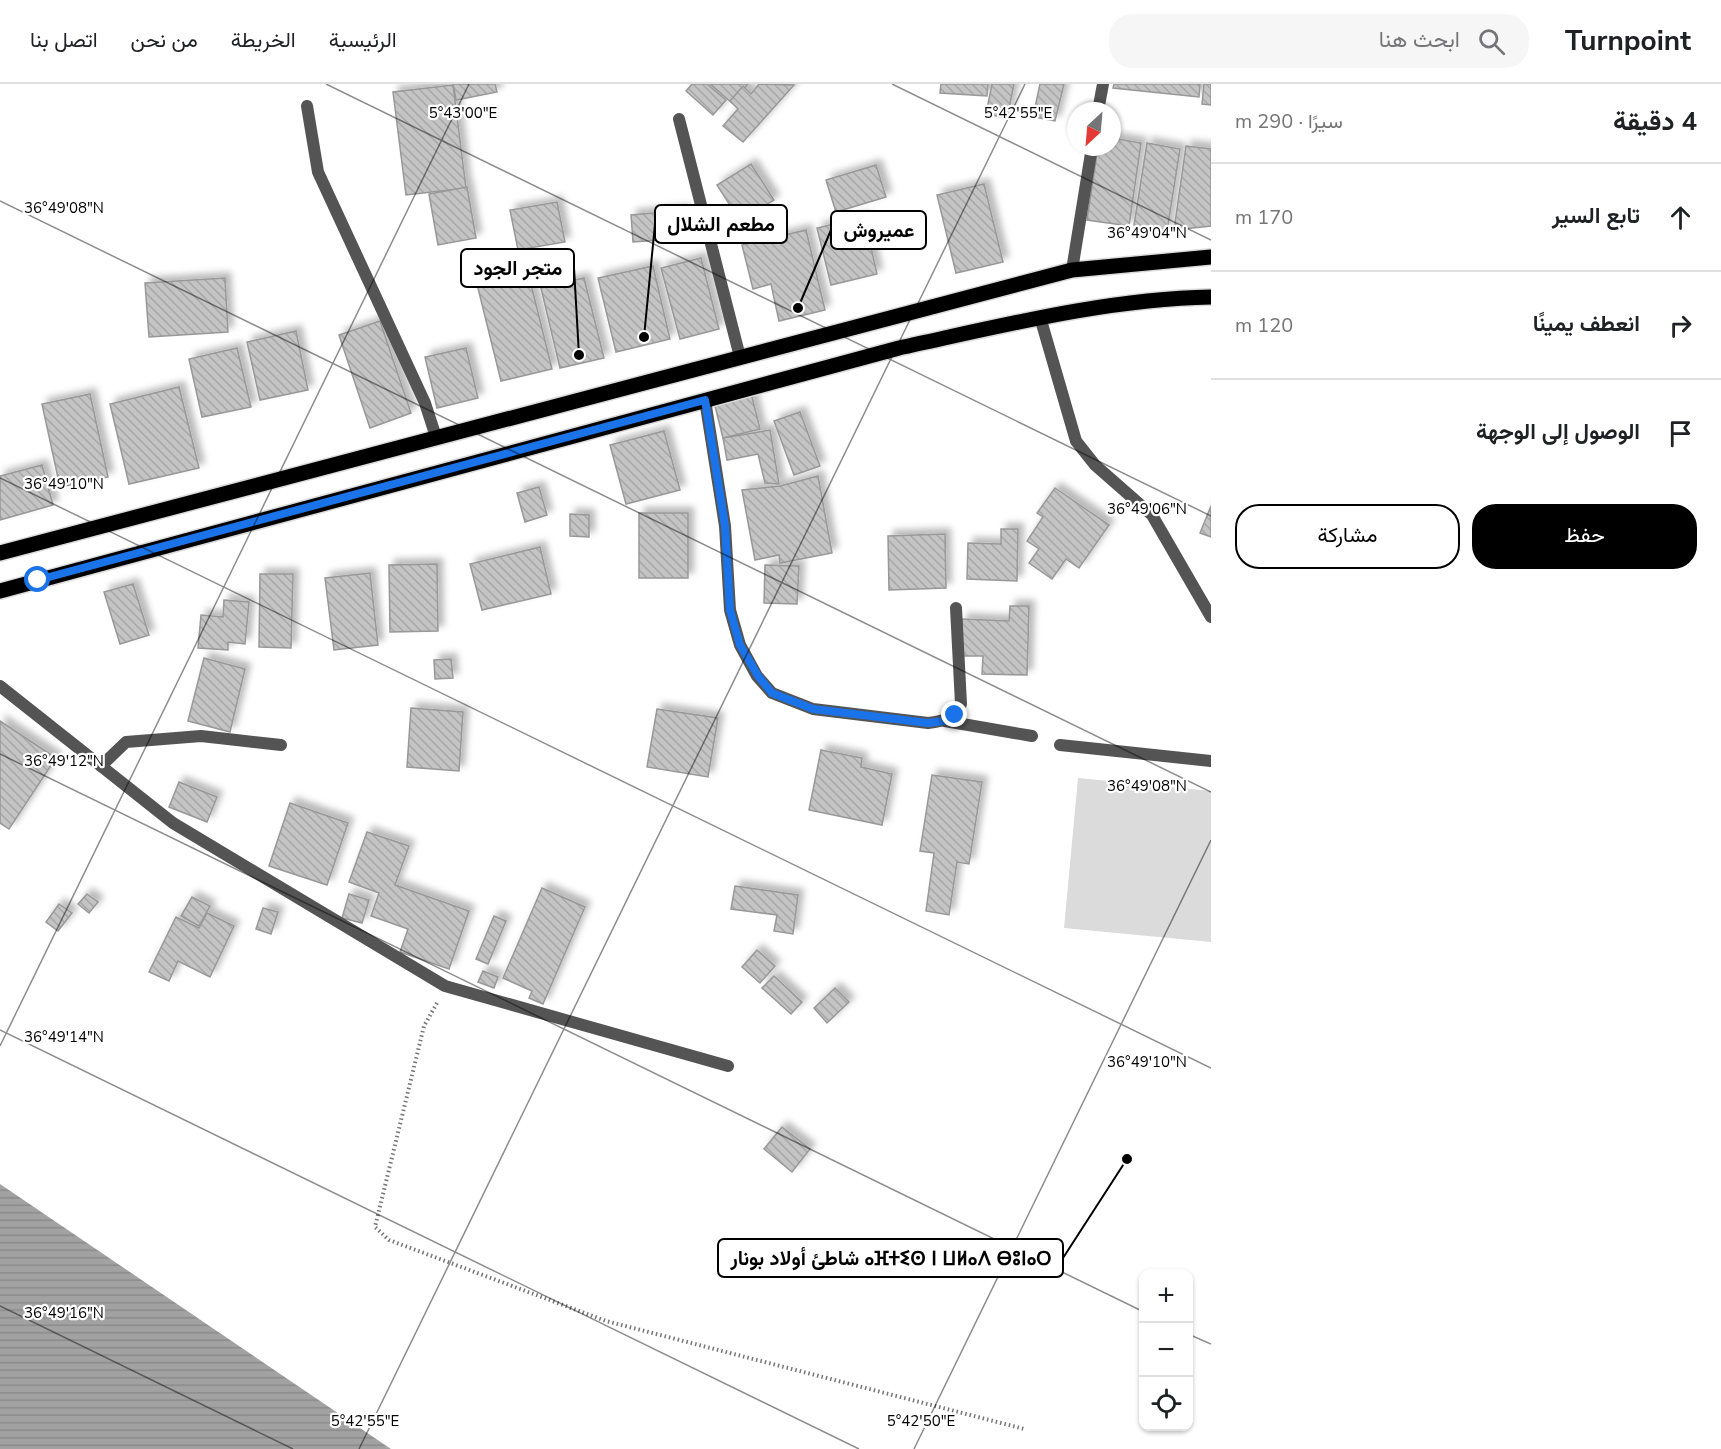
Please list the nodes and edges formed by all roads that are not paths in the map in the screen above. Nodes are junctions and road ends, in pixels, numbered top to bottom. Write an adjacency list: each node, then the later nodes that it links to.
1 (1103, 84): 2 (street)
2 (1100, 102)
3 (307, 106): 12 (street)
4 (679, 119): 10 (street)
5 (1091, 156): 7 (street)
6 (1211, 257): 7 (main road)
7 (1072, 270): 10 (main road)
8 (1211, 297): 9 (main road)
9 (1040, 317): 11 (main road); 16 (street)
10 (740, 357): 12 (main road)
11 (705, 400): 14 (main road); 18 (street)
12 (436, 437): 13 (main road)
13 (0, 553)
14 (0, 591)
15 (956, 608): 18 (street)
16 (1211, 617)
17 (0, 686): 23 (street)
18 (945, 721): 19 (street)
19 (1032, 736)
20 (281, 745): 23 (street)
21 (1060, 745): 22 (street)
22 (1211, 761)
23 (101, 766): 24 (street)
24 (728, 1066)

